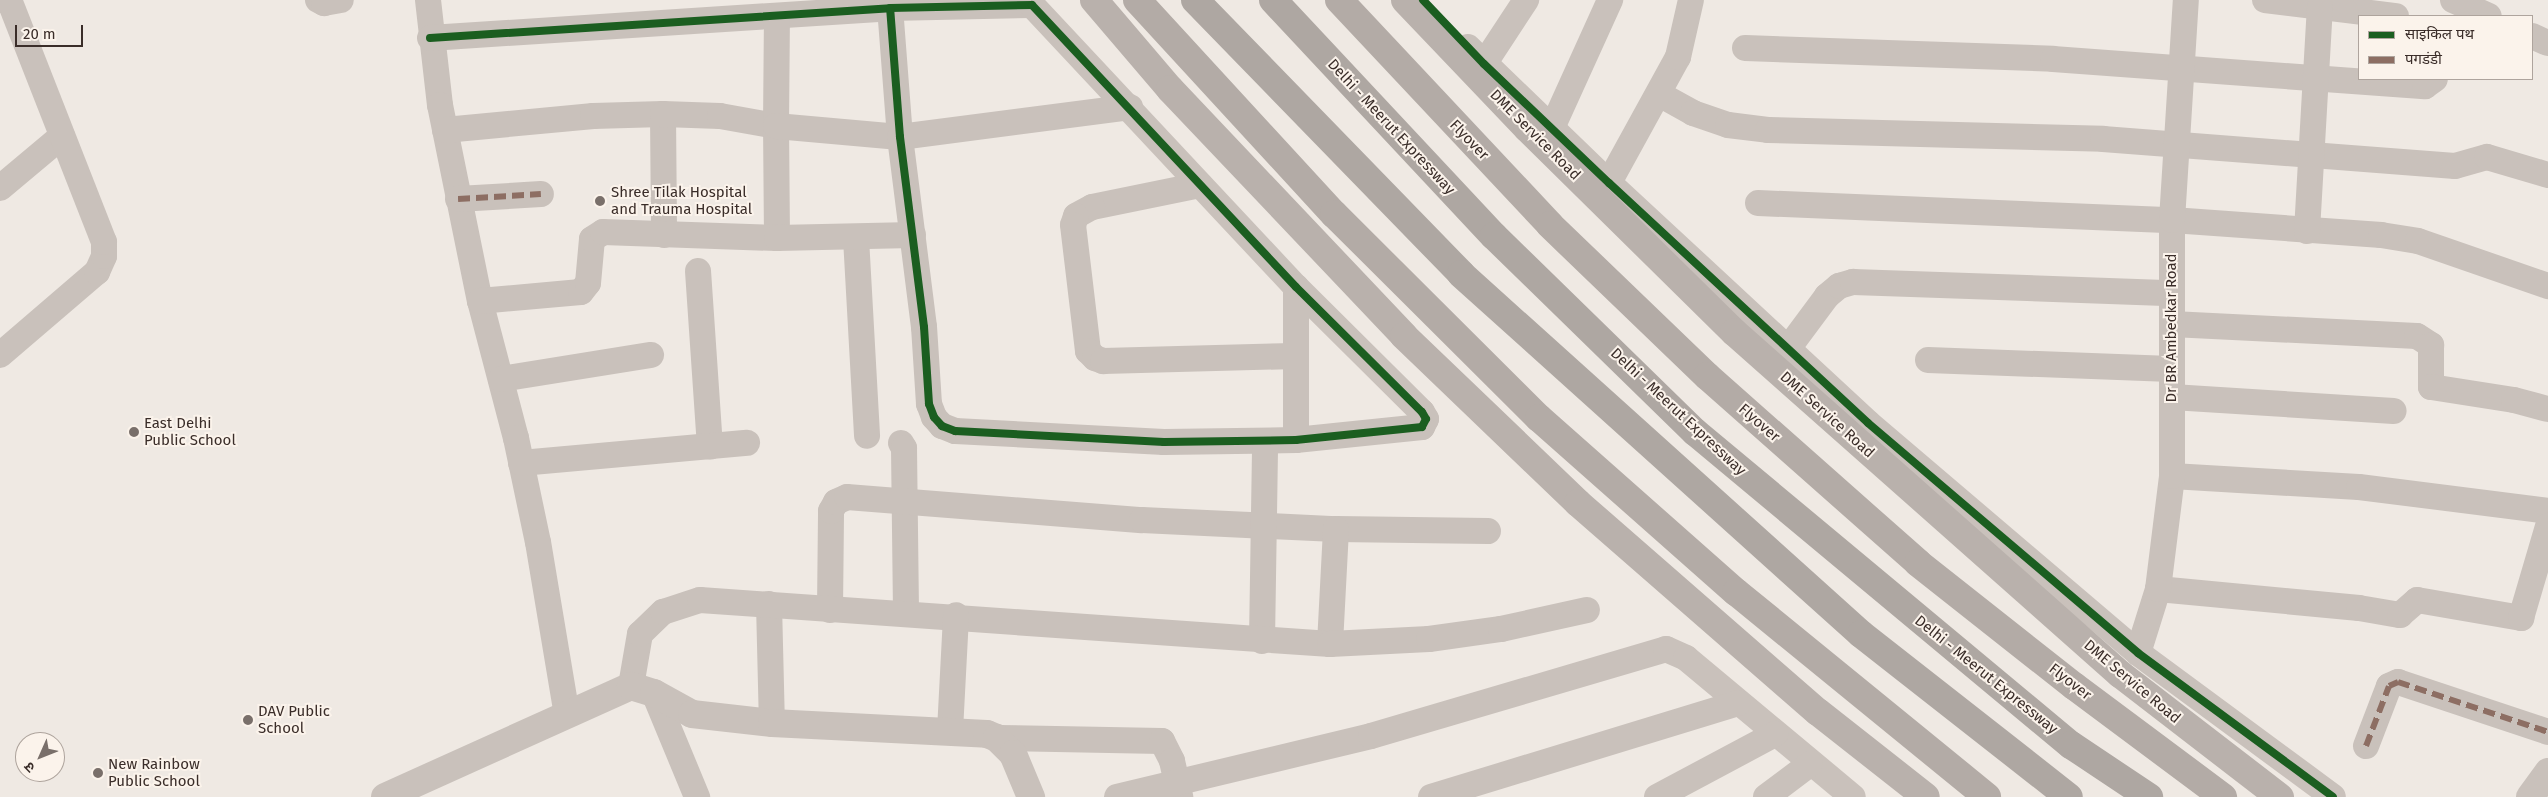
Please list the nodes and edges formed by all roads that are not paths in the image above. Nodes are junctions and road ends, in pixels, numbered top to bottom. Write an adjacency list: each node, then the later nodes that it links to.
1 (318, 0): 2 (street)
2 (341, 0)
3 (428, 0): 25 (street)
4 (1094, 0): 114 (main road)
5 (1137, 0): 115 (highway)
6 (1195, 0): 116 (highway)
7 (1273, 0): 117 (highway, Delhi - Meerut Expressway)
8 (1339, 0): 118 (highway, Flyover)
9 (1526, 0): 28 (street)
10 (1610, 0): 36 (street)
11 (1691, 0): 32 (street)
12 (2186, 0): 29 (street, Dr BR Ambedkar Road)
13 (2265, 0): 17 (street)
14 (2445, 0): 21 (street)
15 (2453, 0): 22 (street)
16 (1421, 1): 28 (street); 45 (main road, DME Service Road)
17 (2320, 7): 20 (street); 30 (street)
18 (890, 8): 23 (street); 33 (street); 39 (street)
19 (7, 12): 38 (street)
20 (2388, 15)
21 (2443, 15)
22 (2486, 15)
23 (777, 16): 25 (street); 35 (street)
24 (2533, 36): 26 (street)
25 (430, 38): 37 (street)
26 (2548, 43)
27 (1745, 48): 29 (street)
28 (1484, 64): 36 (street)
29 (2181, 69): 30 (street); 40 (street, Dr BR Ambedkar Road)
30 (2315, 80): 31 (street); 41 (street)
31 (2434, 80)
32 (1658, 94): 40 (street); 45 (street)
33 (1130, 107): 39 (street); 43 (street)
34 (663, 114): 35 (street); 37 (street); 51 (street)
35 (776, 126): 39 (street); 53 (street)
36 (1552, 128): 45 (street)
37 (445, 130): 47 (street)
38 (62, 136): 44 (street); 61 (street)
39 (900, 137): 52 (street)
40 (2176, 145): 41 (street); 49 (street, Dr BR Ambedkar Road)
41 (2311, 155): 42 (street); 50 (street)
42 (2548, 175)
43 (1200, 185): 57 (street); 63 (street)
44 (0, 188)
45 (1604, 191): 64 (main road, DME Service Road)
46 (541, 194): 47 (street)
47 (458, 199): 59 (street)
48 (1758, 203): 49 (street)
49 (2172, 220): 50 (street); 58 (street, Dr BR Ambedkar Road)
50 (2307, 231): 56 (street)
51 (664, 234): 53 (street); 59 (street)
52 (913, 235): 54 (street); 73 (street)
53 (777, 238): 54 (street)
54 (856, 238): 71 (street)
55 (698, 271): 76 (street)
56 (2548, 286)
57 (1296, 287): 63 (street); 72 (street)
58 (2172, 293): 60 (street, Dr BR Ambedkar Road); 64 (street)
59 (480, 300): 67 (street)
60 (2172, 324): 66 (street, Dr BR Ambedkar Road); 69 (street)
61 (0, 355)
62 (651, 355): 67 (street)
63 (1296, 356): 72 (street)
64 (1781, 358): 93 (street); 119 (main road, DME Service Road)
65 (1928, 360): 66 (street)
66 (2171, 368): 68 (street, Dr BR Ambedkar Road)
67 (501, 379): 77 (street)
68 (2172, 397): 70 (street); 78 (street, Dr BR Ambedkar Road)
69 (2548, 409)
70 (2394, 412)
71 (867, 436)
72 (1296, 440): 73 (street)
73 (1265, 441): 81 (street)
74 (747, 443): 76 (street)
75 (901, 443): 79 (street)
76 (710, 447): 77 (street)
77 (521, 462): 96 (street)
78 (2172, 476): 80 (street); 85 (street, Dr BR Ambedkar Road)
79 (905, 502): 81 (street); 87 (street); 89 (street)
80 (2548, 511)
81 (1265, 525): 83 (street); 91 (street)
82 (2548, 526): 85 (street)
83 (1336, 530): 84 (street); 92 (street)
84 (1488, 531)
85 (2158, 589): 93 (street, Dr BR Ambedkar Road)
86 (769, 604): 87 (street); 94 (street); 97 (street)
87 (830, 610): 89 (street)
88 (1587, 610): 92 (street)
89 (906, 614): 90 (street)
90 (956, 615): 91 (street); 98 (street)
91 (1262, 641): 92 (street)
92 (1330, 644)
93 (2138, 653): 120 (street)
94 (642, 689): 96 (street); 97 (street); 108 (street)
95 (1738, 703): 100 (street); 105 (street); 111 (street)
96 (567, 715): 107 (street)
97 (772, 723): 98 (street)
98 (950, 731): 101 (street)
99 (2548, 732): 102 (street)
100 (1775, 734): 103 (street); 112 (street)
101 (997, 738): 105 (street); 109 (street)
102 (2366, 746)
103 (1810, 764): 106 (street); 113 (street)
104 (2548, 772): 121 (street)
105 (1179, 790): 110 (street)
106 (1851, 796)
107 (385, 797)
108 (697, 797)
109 (1031, 797)
110 (1117, 797)
111 (1431, 797)
112 (1657, 797)
113 (1766, 797)
114 (1926, 797)
115 (1987, 797)
116 (2069, 797)
117 (2149, 797)
118 (2223, 797)
119 (2280, 797)
120 (2333, 797)
121 (2530, 797)

